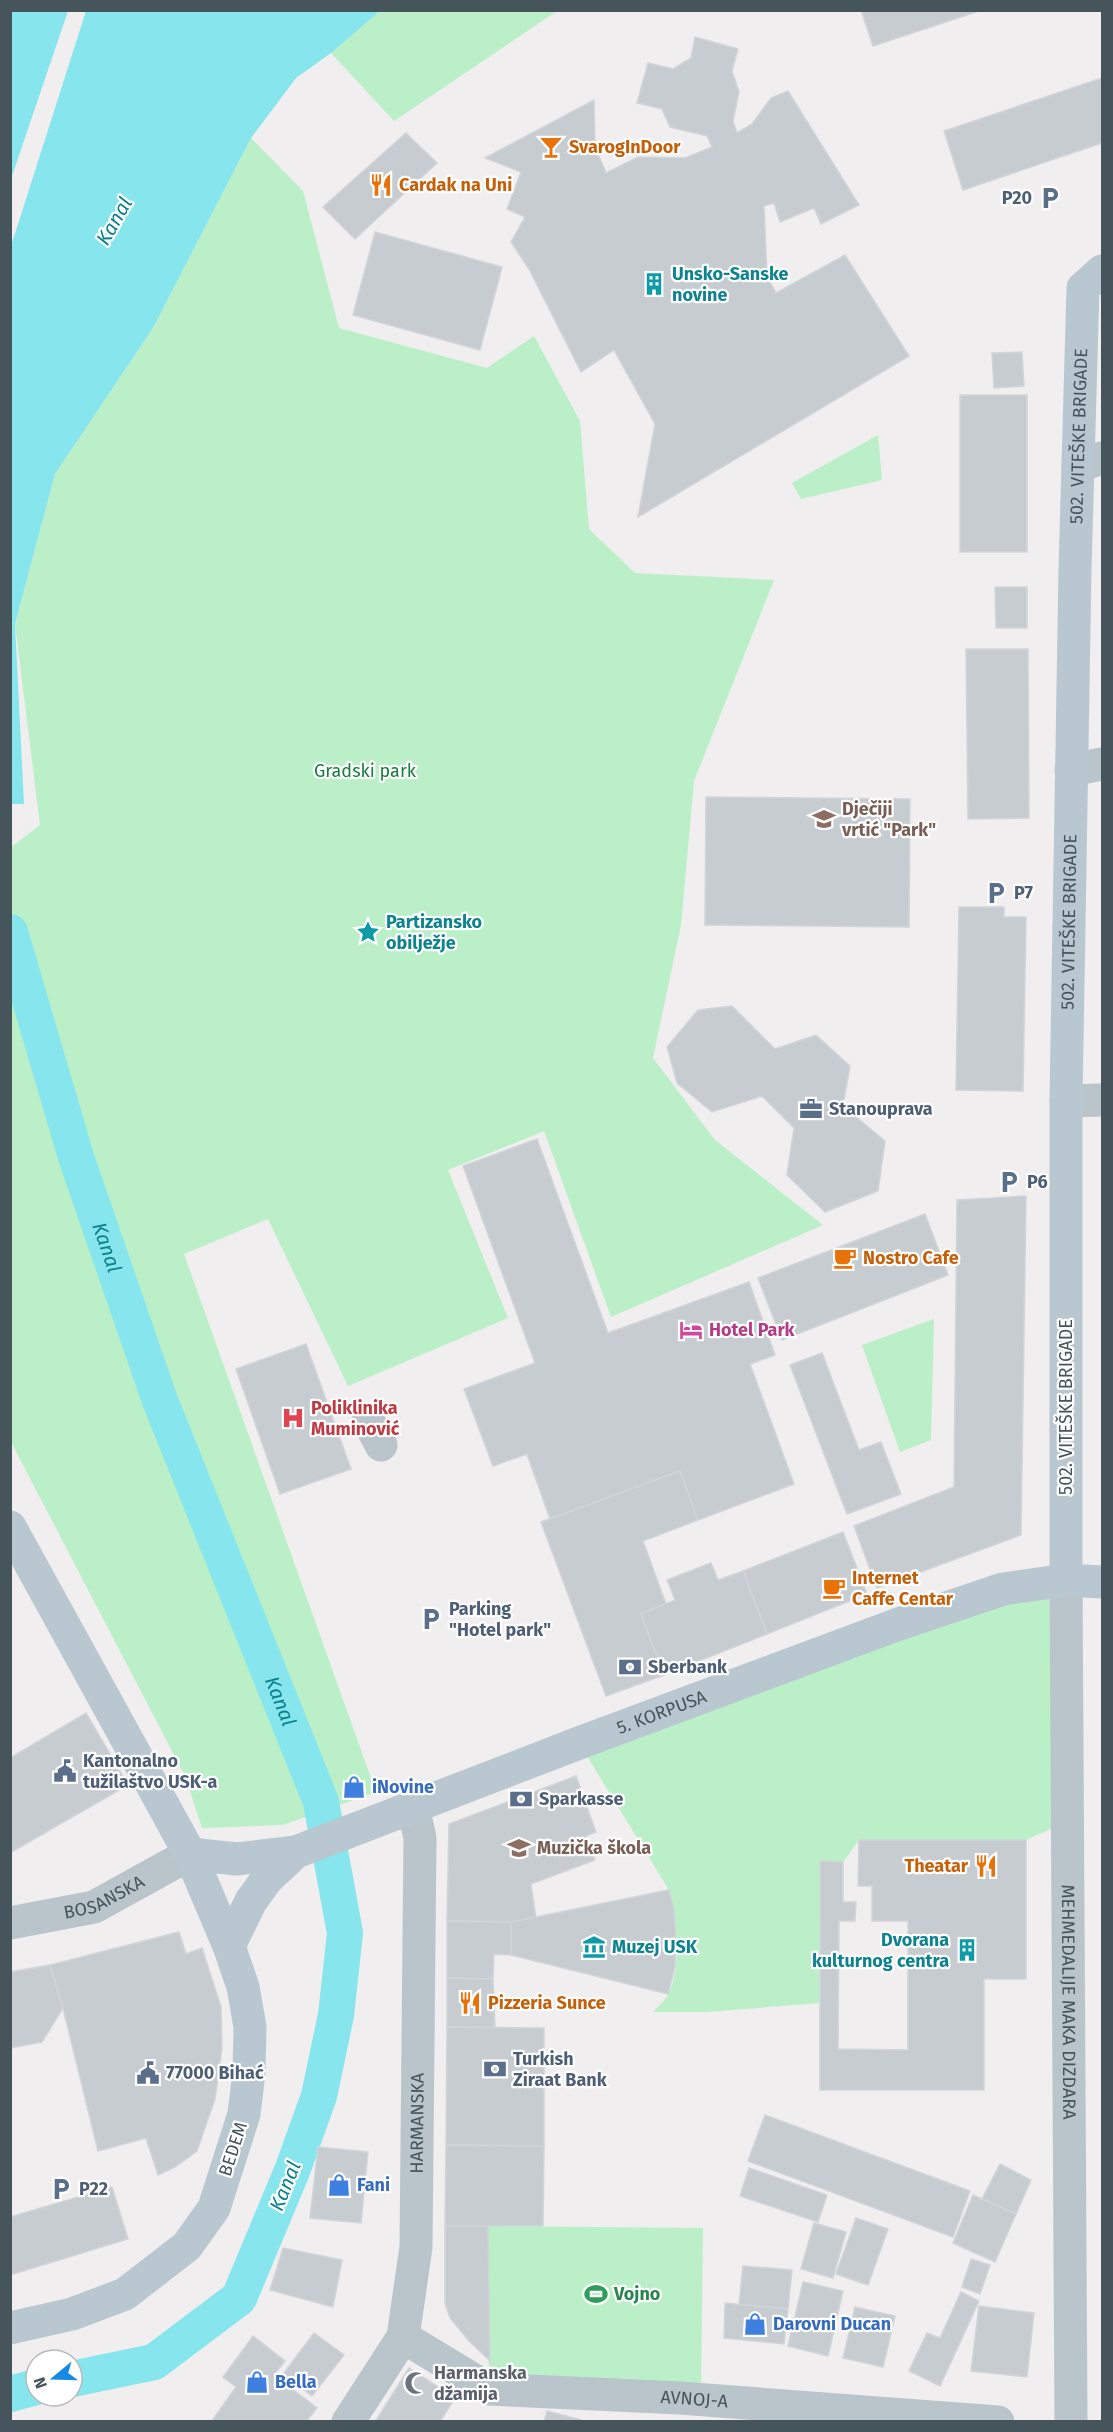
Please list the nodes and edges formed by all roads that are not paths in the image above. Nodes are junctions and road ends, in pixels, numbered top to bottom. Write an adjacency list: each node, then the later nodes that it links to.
1 (1102, 271): 2 (street, 502. VITEŠKE BRIGADE)
2 (1090, 462): 3 (street, 502. VITEŠKE BRIGADE)
3 (1087, 767): 5 (street, 502. VITEŠKE BRIGADE)
4 (1102, 1100): 5 (street)
5 (1066, 1101): 7 (street, 502. VITEŠKE BRIGADE)
6 (10, 1527): 11 (street, BEDEM)
7 (1066, 1580): 8 (street, 5. KORPUSA); 9 (street, 5. KORPUSA); 18 (street, MEHMEDALIJE MAKA DIZDARA)
8 (1102, 1581)
9 (413, 1807): 10 (street, 5. KORPUSA); 15 (street, HARMANSKA)
10 (296, 1852): 11 (street, 5. KORPUSA); 13 (street, 5. KORPUSA)
11 (190, 1854): 12 (street, BOSANSKA); 13 (street, BEDEM)
12 (10, 1923)
13 (229, 1946): 14 (street, BEDEM)
14 (10, 2328)
15 (403, 2337): 16 (street, HARMANSKA); 17 (street, AVNOJ-A)
16 (348, 2421)
17 (998, 2421)
18 (1071, 2421)

